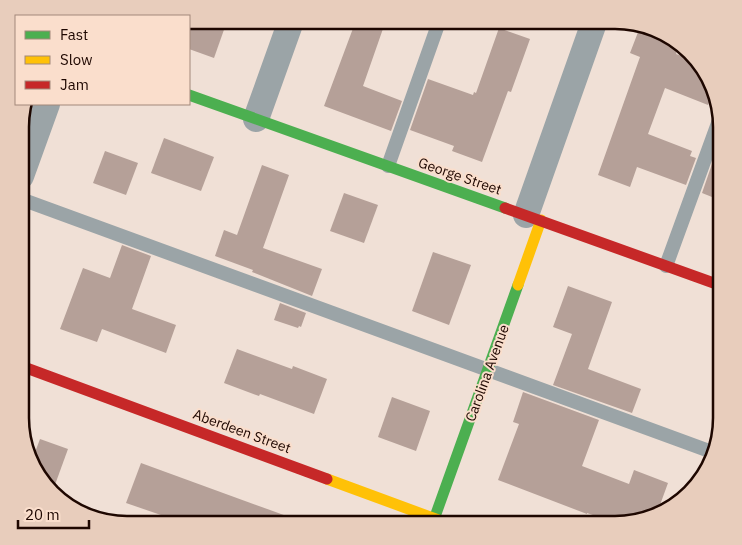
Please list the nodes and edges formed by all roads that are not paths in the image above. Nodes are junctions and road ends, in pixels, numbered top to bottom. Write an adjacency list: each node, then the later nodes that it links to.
1 (288, 29): 6 (street)
2 (437, 29): 9 (lane)
3 (592, 29): 11 (street, Carolina Avenue)
4 (190, 95): 6 (street, George Street)
5 (47, 105): 8 (street)
6 (256, 119): 9 (street, George Street)
7 (713, 137): 12 (lane)
8 (29, 154)
9 (388, 166): 11 (street, George Street)
10 (29, 202): 15 (lane)
11 (534, 218): 12 (street, George Street); 15 (street, Carolina Avenue)
12 (666, 266): 13 (street, George Street)
13 (713, 283)
14 (29, 369): 17 (street, Aberdeen Street)
15 (487, 371): 16 (lane); 18 (street, Carolina Avenue)
16 (708, 450)
17 (418, 516)
18 (436, 516)

